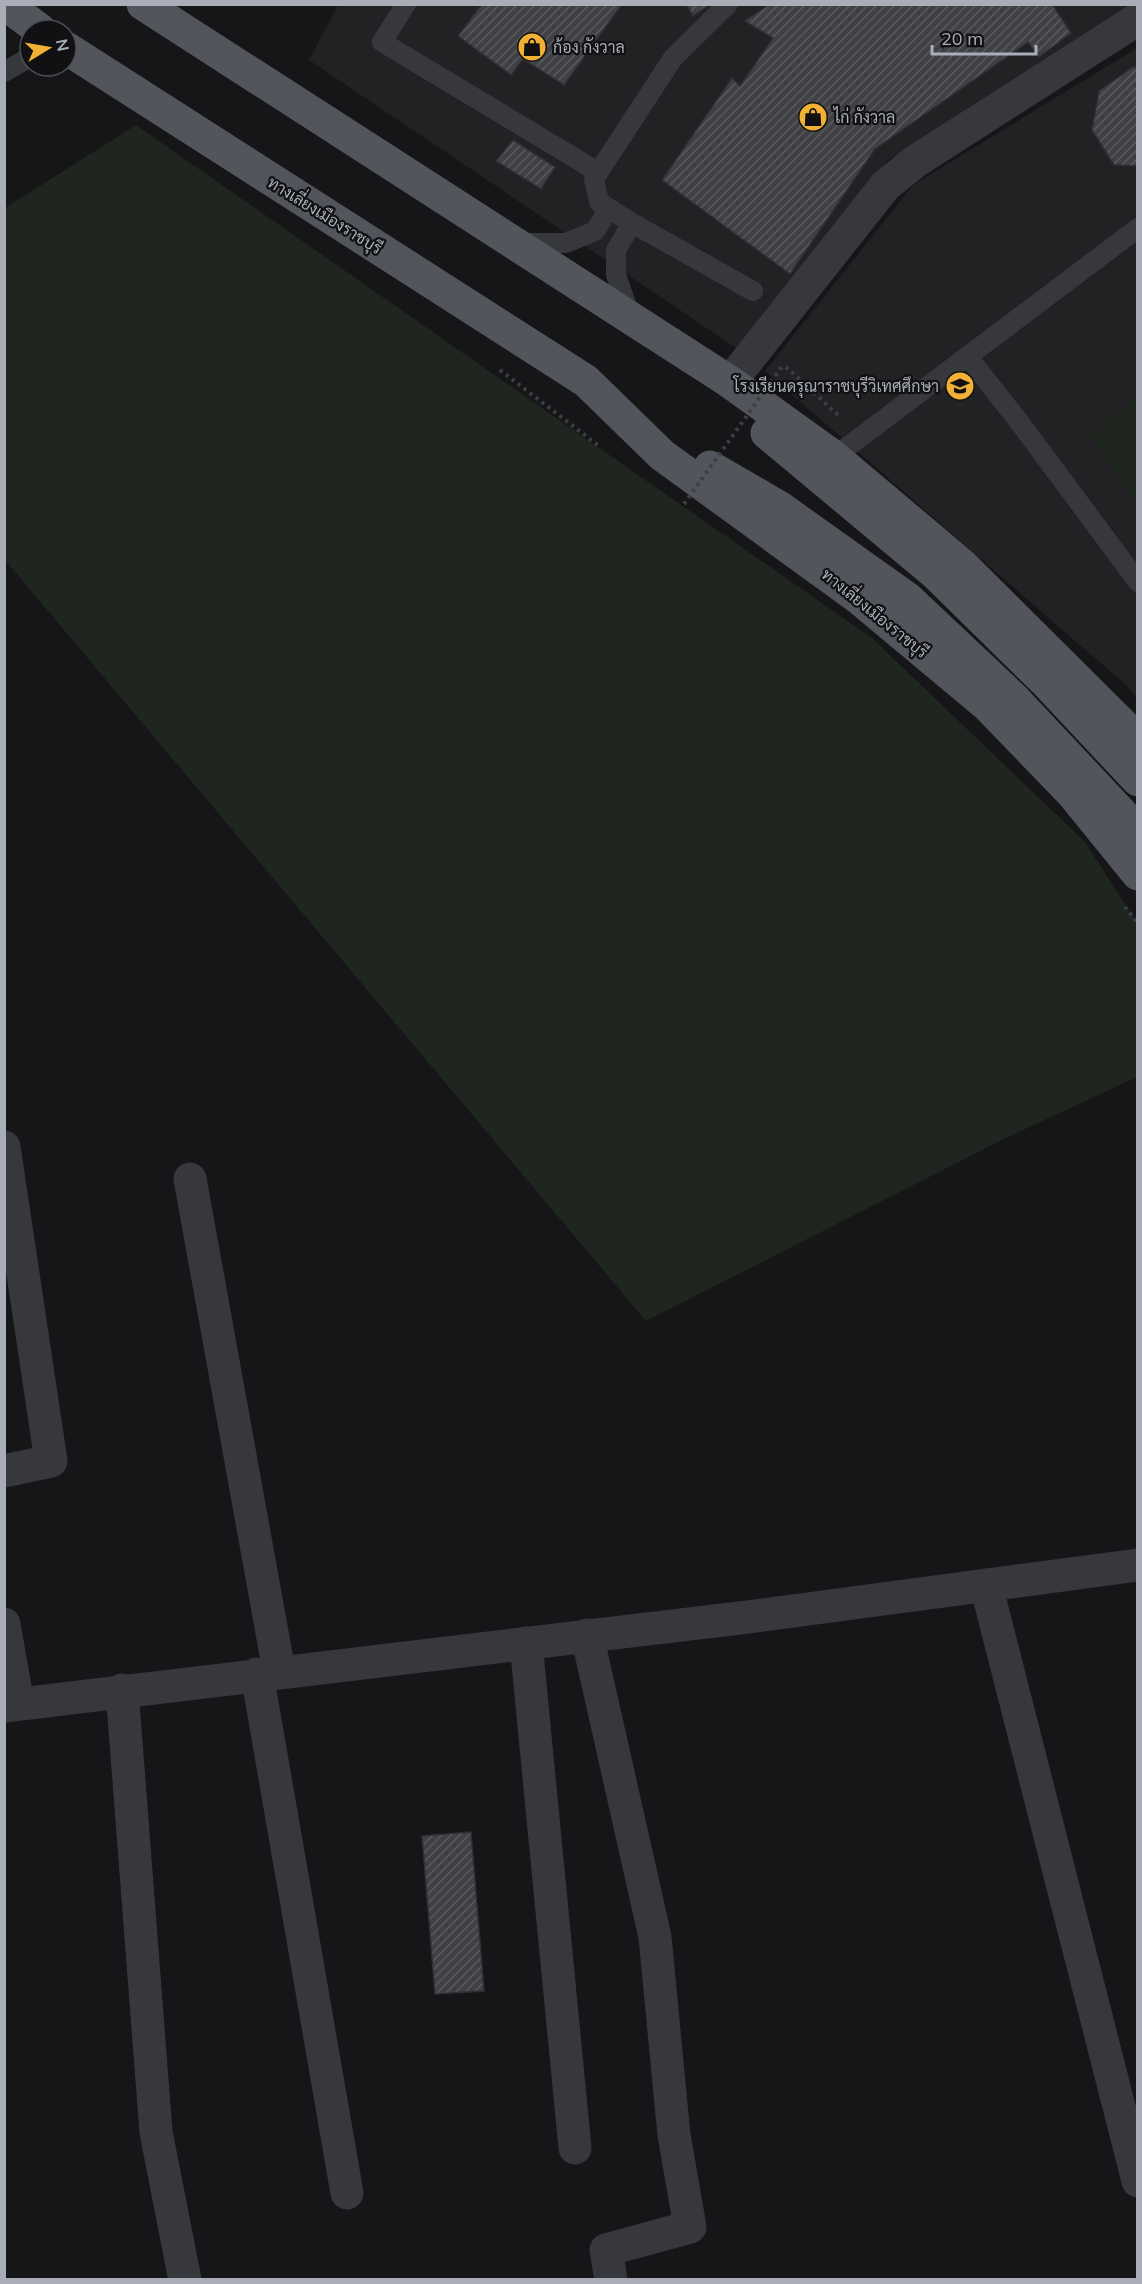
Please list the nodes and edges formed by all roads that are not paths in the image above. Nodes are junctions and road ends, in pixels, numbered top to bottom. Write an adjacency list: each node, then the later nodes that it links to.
1 (5, 4): 5 (main road)
2 (143, 4): 14 (main road)
3 (406, 4): 10 (lane)
4 (728, 4): 10 (lane)
5 (24, 18)
6 (1137, 19): 20 (street)
7 (78, 56): 19 (main road, ทางเลี่ยงเมืองราชบุรี)
8 (18, 64): 9 (lane)
9 (4, 72)
10 (598, 172): 11 (lane)
11 (609, 209): 12 (lane); 14 (lane)
12 (632, 223): 15 (lane); 16 (lane)
13 (1137, 228): 18 (lane)
14 (514, 243): 16 (main road)
15 (753, 291)
16 (632, 319): 17 (main road)
17 (661, 338): 20 (main road); 24 (main road)
18 (968, 357): 21 (lane); 22 (lane)
19 (586, 381): 25 (main road, ทางเลี่ยงเมืองราชบุรี); 26 (main road, ทางเลี่ยงเมืองราชบุรี)
20 (730, 382): 21 (main road)
21 (834, 457): 23 (main road)
22 (1137, 582)
23 (1137, 740)
24 (1137, 780)
25 (1137, 831)
26 (1137, 874)
27 (6, 1167): 29 (street)
28 (190, 1179): 35 (street)
29 (4, 1471)
30 (1137, 1565): 31 (street)
31 (986, 1585): 33 (street); 39 (street)
32 (4, 1624): 37 (street)
33 (587, 1635): 34 (street); 42 (street)
34 (526, 1643): 35 (street); 38 (street)
35 (268, 1673): 36 (street); 40 (street)
36 (122, 1690): 37 (street); 41 (street)
37 (11, 1705)
38 (575, 2148)
39 (1137, 2181)
40 (347, 2193)
41 (184, 2280)
42 (611, 2280)

